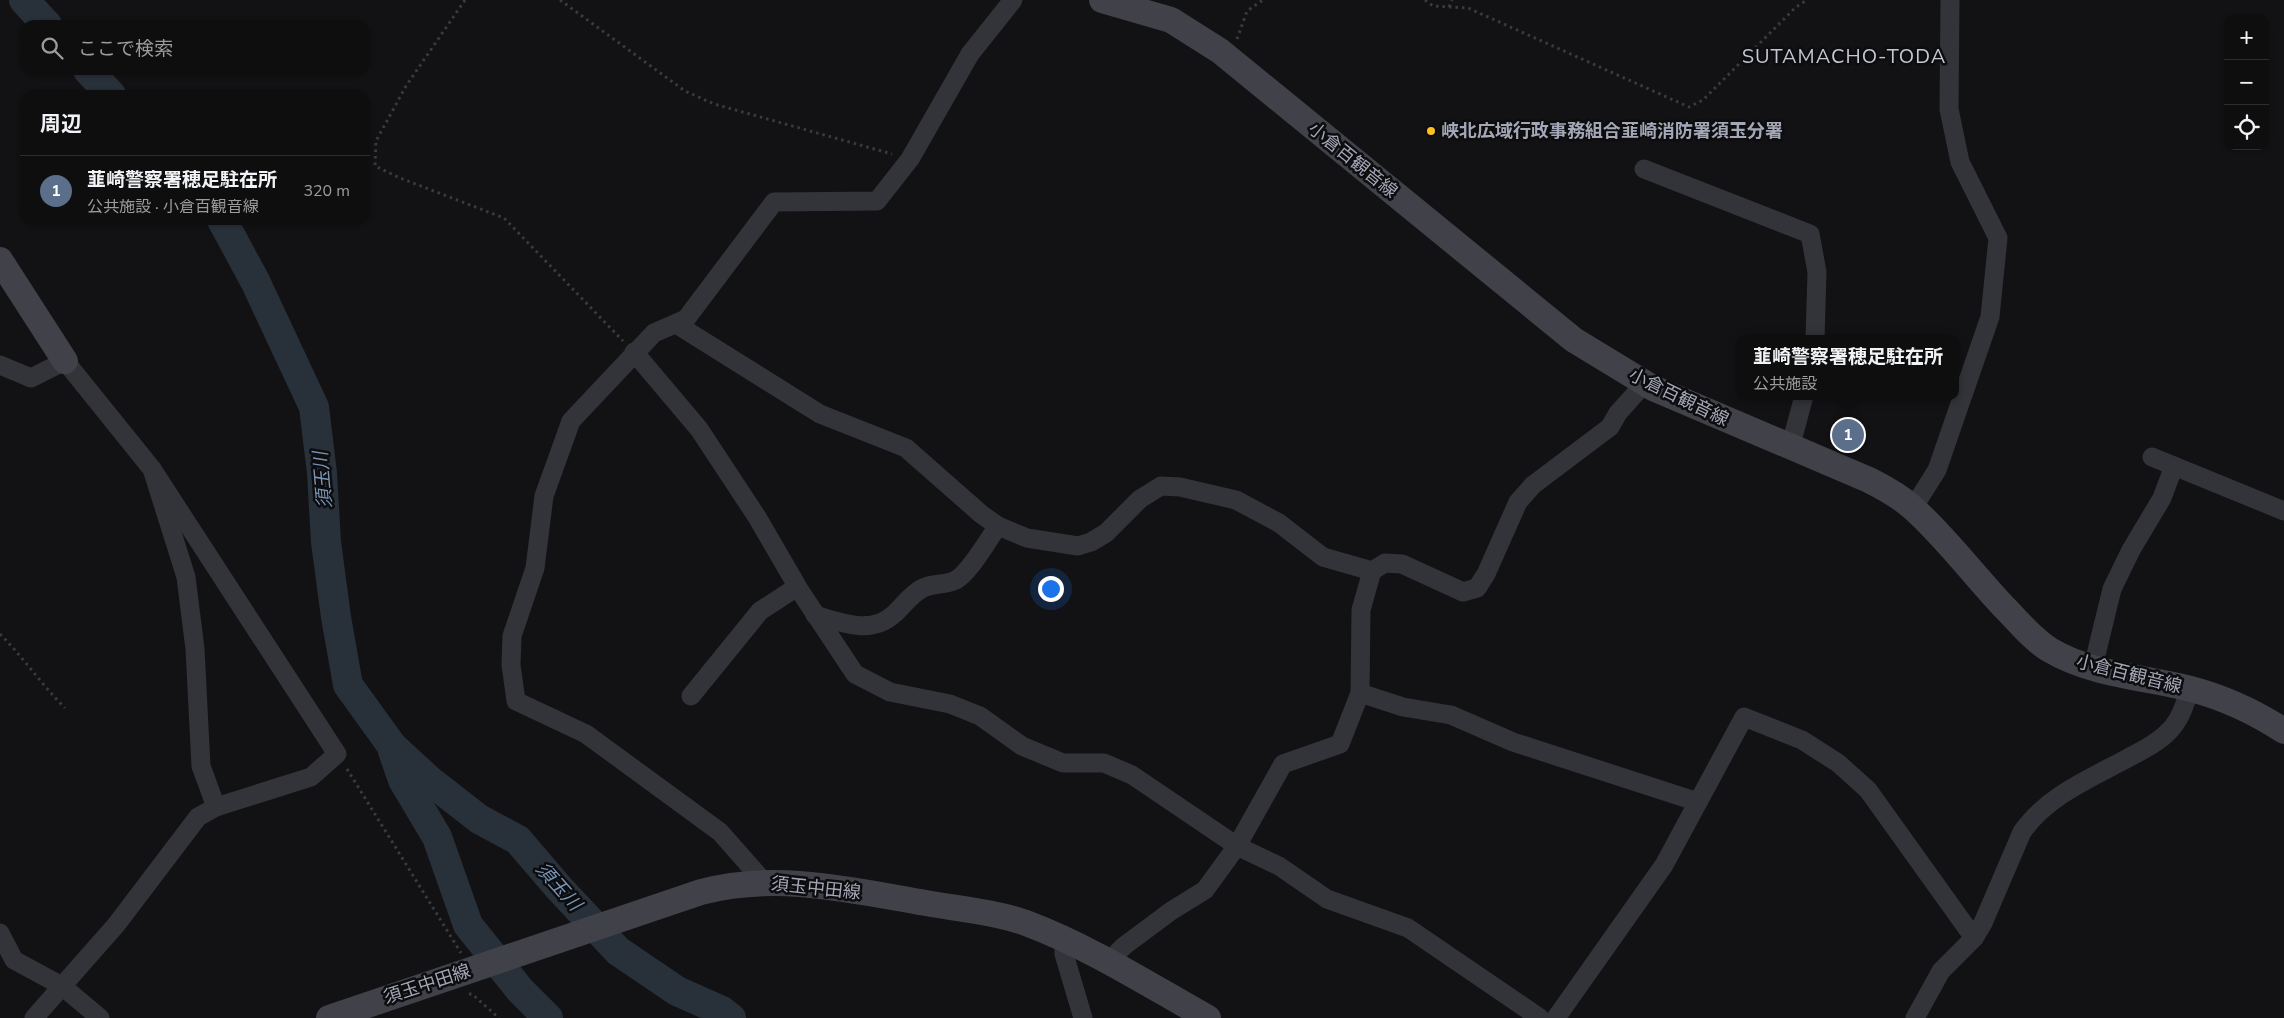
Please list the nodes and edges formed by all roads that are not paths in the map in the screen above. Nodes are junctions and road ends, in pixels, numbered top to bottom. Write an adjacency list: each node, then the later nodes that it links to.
1 (1013, 0): 6 (street)
2 (1102, 0): 11 (main road, 小倉百観音線)
3 (1950, 0): 17 (street)
4 (1644, 169): 7 (street)
5 (0, 260): 9 (main road)
6 (676, 324): 8 (street); 19 (street)
7 (1815, 335)
8 (634, 352): 21 (street); 31 (street)
9 (65, 361): 10 (street); 16 (street)
10 (0, 365)
11 (1645, 383): 13 (main road, 小倉百観音線); 20 (street)
12 (1803, 400): 13 (street)
13 (1790, 448): 17 (main road, 小倉百観音線)
14 (2152, 457): 15 (street)
15 (2174, 466): 18 (street); 23 (street)
16 (152, 469): 29 (street); 29 (street)
17 (1913, 508): 23 (main road, 小倉百観音線)
18 (2284, 512)
19 (998, 526): 20 (street); 22 (street)
20 (1372, 571): 25 (street)
21 (797, 587): 22 (street); 26 (street)
22 (815, 615): 30 (street)
23 (2093, 667): 24 (main road, 小倉百観音線)
24 (2190, 689): 27 (main road, 小倉百観音線); 33 (street)
25 (1360, 693): 28 (street); 30 (street)
26 (691, 696)
27 (2284, 731)
28 (1698, 802): 33 (street); 43 (street)
29 (216, 807): 36 (street)
30 (1237, 846): 35 (street); 42 (street)
31 (764, 882): 34 (main road, 須玉中田線); 39 (main road, 須玉中田線)
32 (0, 932): 36 (street)
33 (1974, 938): 44 (street)
34 (1064, 939): 35 (main road, 須玉中田線); 40 (street)
35 (1107, 962): 41 (main road, 須玉中田線)
36 (62, 986): 37 (street); 38 (street)
37 (34, 1018)
38 (100, 1018)
39 (329, 1018)
40 (1083, 1018)
41 (1208, 1018)
42 (1540, 1018)
43 (1556, 1018)
44 (1915, 1018)

